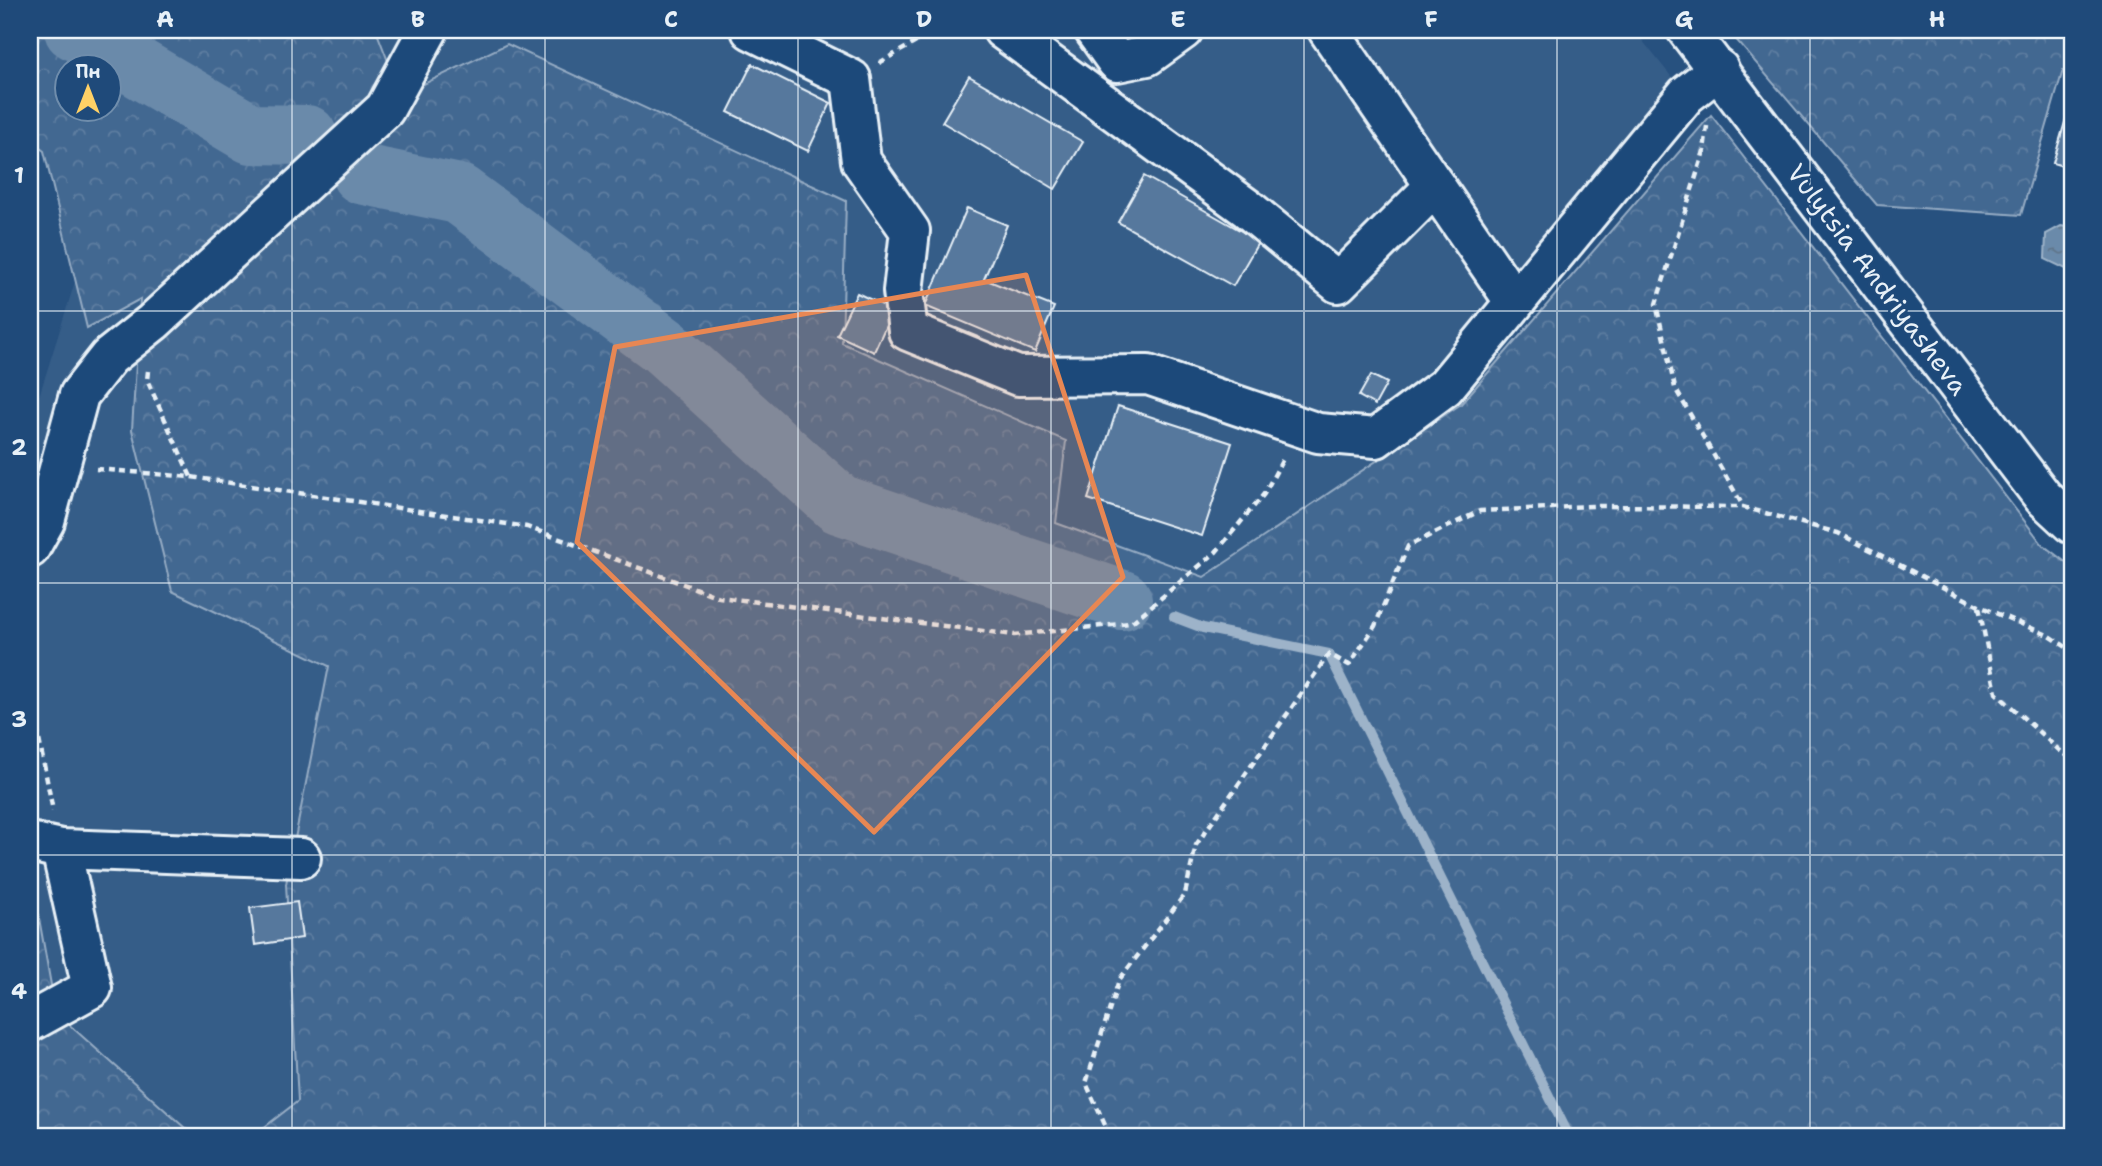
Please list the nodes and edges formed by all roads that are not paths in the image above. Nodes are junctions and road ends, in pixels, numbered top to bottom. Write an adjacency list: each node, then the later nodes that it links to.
1 (428, 30): 12 (street)
2 (751, 30): 10 (street)
3 (1003, 30): 9 (street)
4 (1094, 30): 5 (street)
5 (1183, 30)
6 (1328, 30): 9 (street)
7 (1687, 30): 8 (street, Vulytsia Andriyasheva)
8 (1707, 78): 10 (street); 11 (street, Vulytsia Andriyasheva)
9 (1435, 186): 10 (street)
10 (1514, 301)
11 (2072, 524)
12 (30, 548)
13 (45, 846): 14 (street); 15 (street)
14 (301, 858)
15 (30, 1022)

